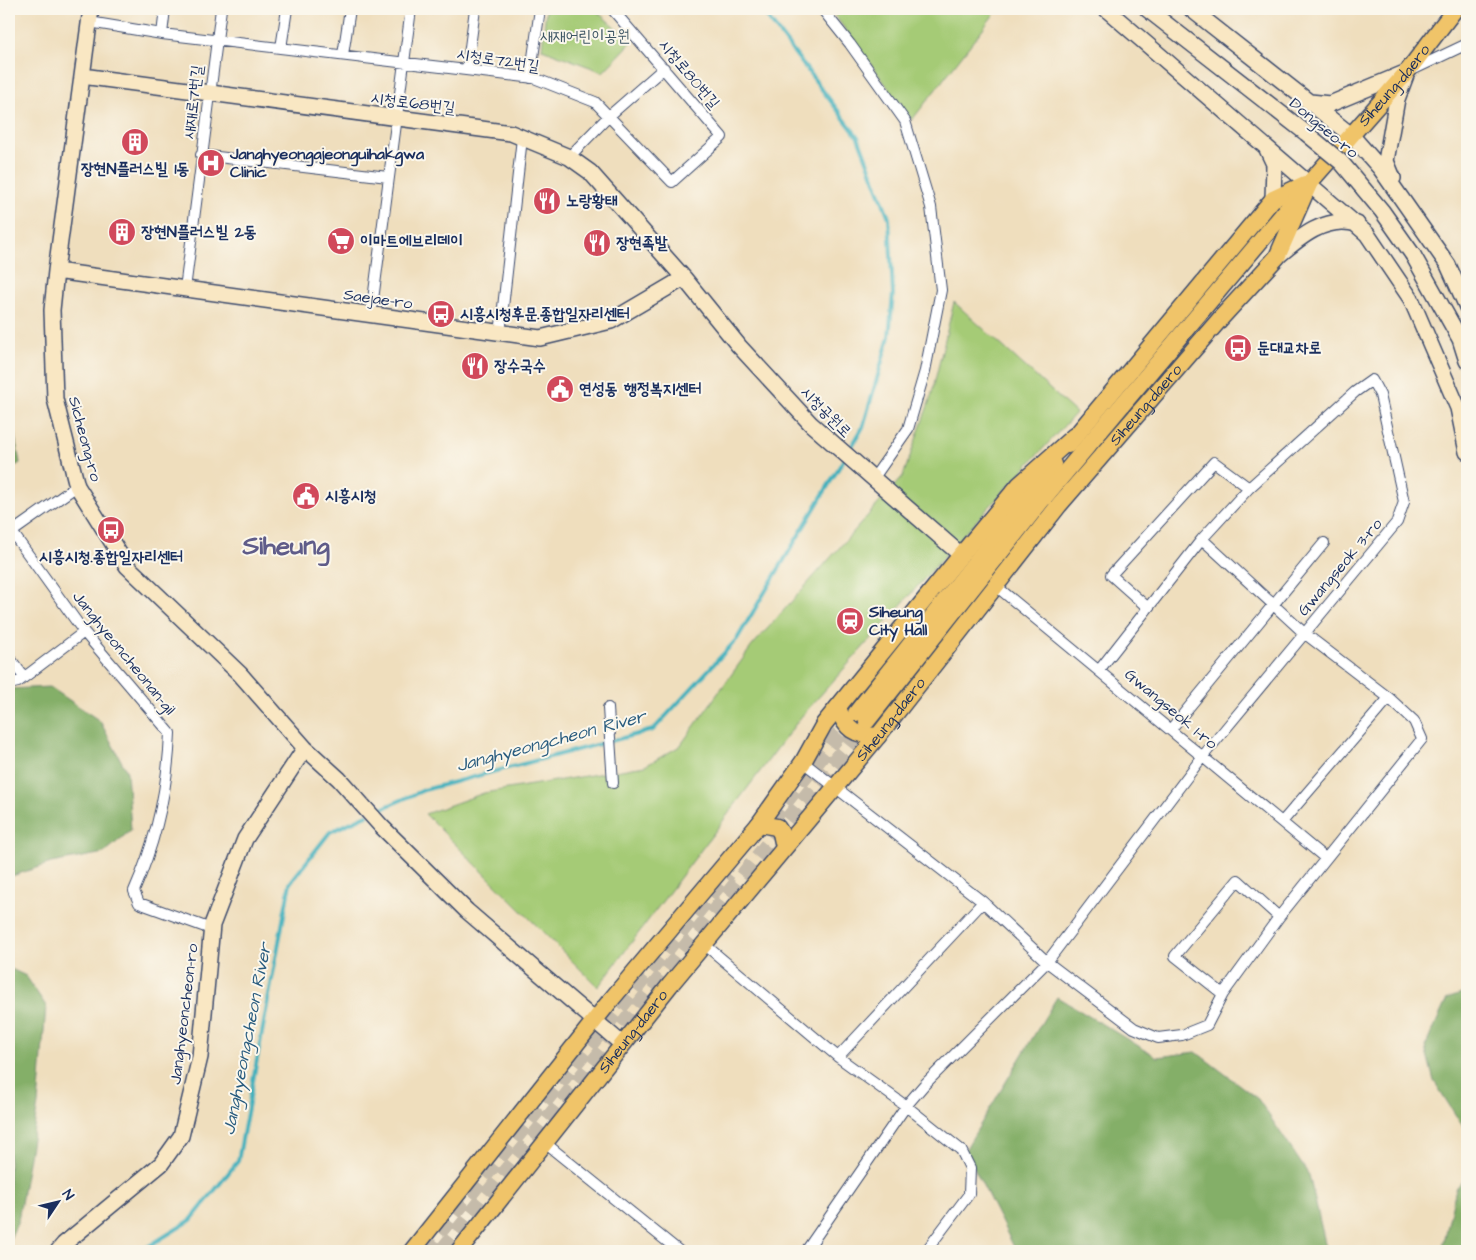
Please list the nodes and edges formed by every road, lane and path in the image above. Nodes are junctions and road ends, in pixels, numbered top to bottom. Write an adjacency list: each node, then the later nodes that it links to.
1 (165, 9): 15 (street)
2 (221, 9): 16 (street, 새재로7번길)
3 (287, 9): 18 (street)
4 (350, 9): 19 (street)
5 (411, 9): 20 (street)
6 (475, 9): 22 (street)
7 (540, 9): 25 (street)
8 (612, 9): 21 (street, 시청로80번길)
9 (822, 9): 51 (street)
10 (1106, 9): 32 (street)
11 (1147, 9): 48 (street, Dongseo-ro, bridge)
12 (1191, 9): 27 (street)
13 (1456, 9): 23 (main road, Siheung-daero)
14 (90, 15): 15 (street, 시청로72번길); 24 (street, Sicheong-ro)
15 (162, 34): 16 (street, 시청로72번길)
16 (216, 40): 18 (street, 시청로72번길); 26 (street, 새재로7번길)
17 (1467, 44): 23 (street)
18 (281, 48): 19 (street, 시청로72번길)
19 (343, 55): 20 (street, 시청로72번길)
20 (403, 63): 22 (street, 시청로72번길); 29 (street)
21 (664, 68): 28 (street); 36 (street, 시청로80번길)
22 (467, 70): 25 (street, 시청로72번길)
23 (1407, 72): 27 (street); 30 (main road, Siheung-daero); 38 (street)
24 (82, 76): 26 (street, 시청로68번길); 42 (street, Sicheong-ro)
25 (530, 78): 28 (street, 시청로72번길)
26 (208, 93): 29 (street, 시청로68번길); 33 (street, 새재로7번길)
27 (1310, 102): 30 (street)
28 (609, 116): 34 (street); 36 (street, 시청로72번길)
29 (396, 118): 31 (street, 시청로68번길); 35 (street)
30 (1351, 135): 37 (main road, Siheung-daero); 38 (street)
31 (522, 138): 34 (street, 시청로68번길); 47 (street)
32 (1264, 144): 37 (street); 39 (street)
33 (201, 155): 35 (street); 44 (street, 새재로7번길)
34 (569, 157): 43 (street, 시청로68번길)
35 (388, 177): 46 (street)
36 (672, 182)
37 (1310, 182): 39 (main road, Siheung-daero); 40 (street); 41 (main road, Siheung-daero); 49 (main road, Siheung-daero)
38 (1398, 194): 45 (street)
39 (1273, 199): 49 (main road, Siheung-daero)
40 (1357, 224): 41 (street); 50 (street)
41 (1277, 257): 58 (main road, Siheung-daero)
42 (56, 272): 44 (street, Saejae-ro); 52 (street, Sicheong-ro)
43 (684, 278): 47 (street, Saejae-ro); 51 (street, 시청공원로)
44 (185, 289): 46 (street, Saejae-ro)
45 (1467, 306)
46 (371, 315): 47 (street, Saejae-ro)
47 (500, 334)
48 (1467, 361)
49 (1074, 436): 57 (main road, Siheung-daero)
50 (1467, 452)
51 (867, 474): 57 (street, 시청공원로)
52 (77, 486): 54 (street); 72 (street, Sicheong-ro)
53 (1248, 488): 55 (street); 60 (street); 62 (street, Gwangseok 3-ro)
54 (10, 533): 61 (street, Janghyeoncheonan-gil)
55 (1202, 539): 59 (street); 60 (street)
56 (1324, 543): 59 (street)
57 (961, 555): 68 (main road, Siheung-daero)
58 (996, 586): 64 (street, Gwangseok 1-ro); 71 (main road, Siheung-daero)
59 (1275, 604): 62 (street); 70 (street)
60 (1147, 607): 64 (street)
61 (84, 632): 65 (street); 83 (street, Janghyeoncheonan-gil)
62 (1304, 633): 67 (street); 73 (street, Gwangseok 3-ro)
63 (9, 656): 65 (street)
64 (1100, 669): 70 (street, Gwangseok 1-ro)
65 (24, 677): 66 (street)
66 (9, 684)
67 (1389, 698): 77 (street); 80 (street)
68 (838, 707): 71 (main road); 74 (main road, Siheung-daero)
69 (608, 708): 75 (street)
70 (1171, 729): 73 (street, Gwangseok 1-ro)
71 (878, 736): 76 (main road, Siheung-daero)
72 (305, 748): 83 (street, Janghyeoncheon-ro); 87 (street, Sicheong-ro)
73 (1203, 756): 77 (street, Gwangseok 1-ro); 85 (street, Gwangseok 3-ro)
74 (803, 762): 76 (street); 78 (main road, Siheung-daero)
75 (613, 783)
76 (835, 787): 79 (main road, Siheung-daero); 81 (street)
77 (1282, 822): 80 (street, Gwangseok 1-ro)
78 (759, 824): 79 (main road); 87 (main road, Siheung-daero)
79 (784, 847): 84 (main road, Siheung-daero)
80 (1325, 858): 82 (street)
81 (983, 902): 85 (street); 89 (street)
82 (1279, 917): 86 (street); 86 (street)
83 (211, 929): 92 (street, Janghyeoncheon-ro)
84 (704, 944): 88 (main road, Siheung-daero); 89 (street)
85 (1047, 962): 86 (street); 90 (street, Gwangseok 3-ro)
86 (1223, 994)
87 (594, 1020): 88 (street, Sicheong-ro); 93 (main road, Siheung-daero)
88 (622, 1044): 91 (main road, Siheung-daero)
89 (838, 1057): 90 (street)
90 (906, 1106): 96 (street, Gwangseok 3-ro); 97 (street)
91 (545, 1143): 94 (main road, Siheung-daero); 95 (street)
92 (58, 1251)
93 (412, 1251)
94 (459, 1251)
95 (679, 1251)
96 (806, 1251)
97 (926, 1251)

